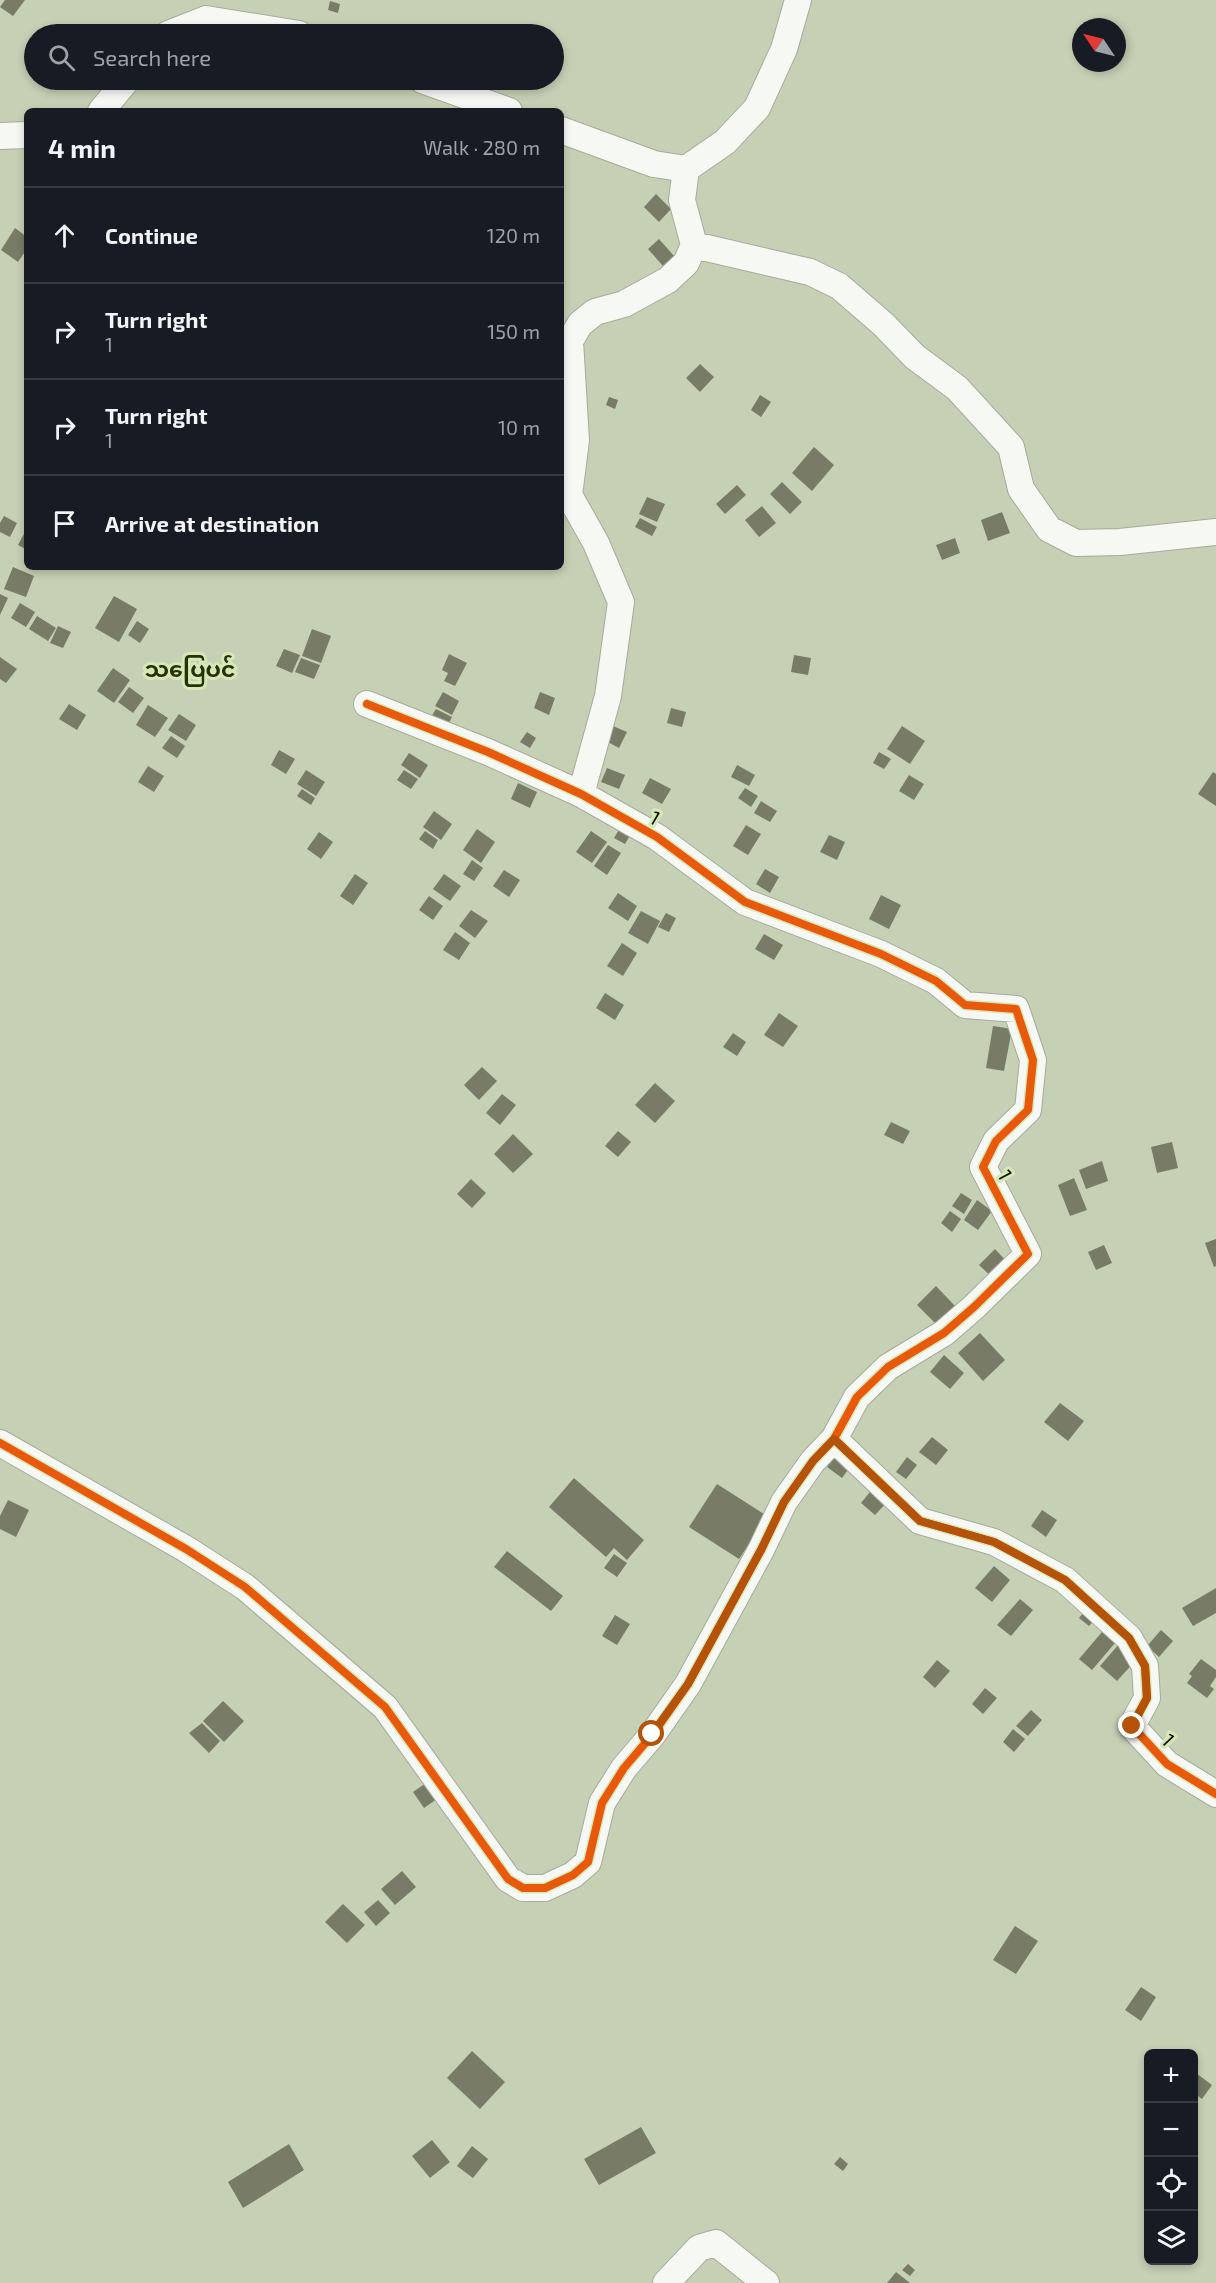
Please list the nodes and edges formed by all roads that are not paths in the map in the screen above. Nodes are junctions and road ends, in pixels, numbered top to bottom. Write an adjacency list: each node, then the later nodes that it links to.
1 (798, 0): 11 (street)
2 (193, 24): 3 (street)
3 (237, 24)
4 (119, 90): 6 (street)
5 (450, 90): 7 (street)
6 (104, 108)
7 (501, 108)
8 (564, 131): 11 (street)
9 (24, 135): 10 (street)
10 (0, 136)
11 (686, 169): 12 (street)
12 (693, 245): 13 (street); 15 (street)
13 (1216, 532)
14 (367, 704): 15 (street, 1)
15 (581, 794): 16 (street, 1)
16 (834, 1439): 17 (street); 18 (street, 1)
17 (0, 1443)
18 (1216, 1794)
19 (666, 2283): 20 (street)
20 (766, 2283)

